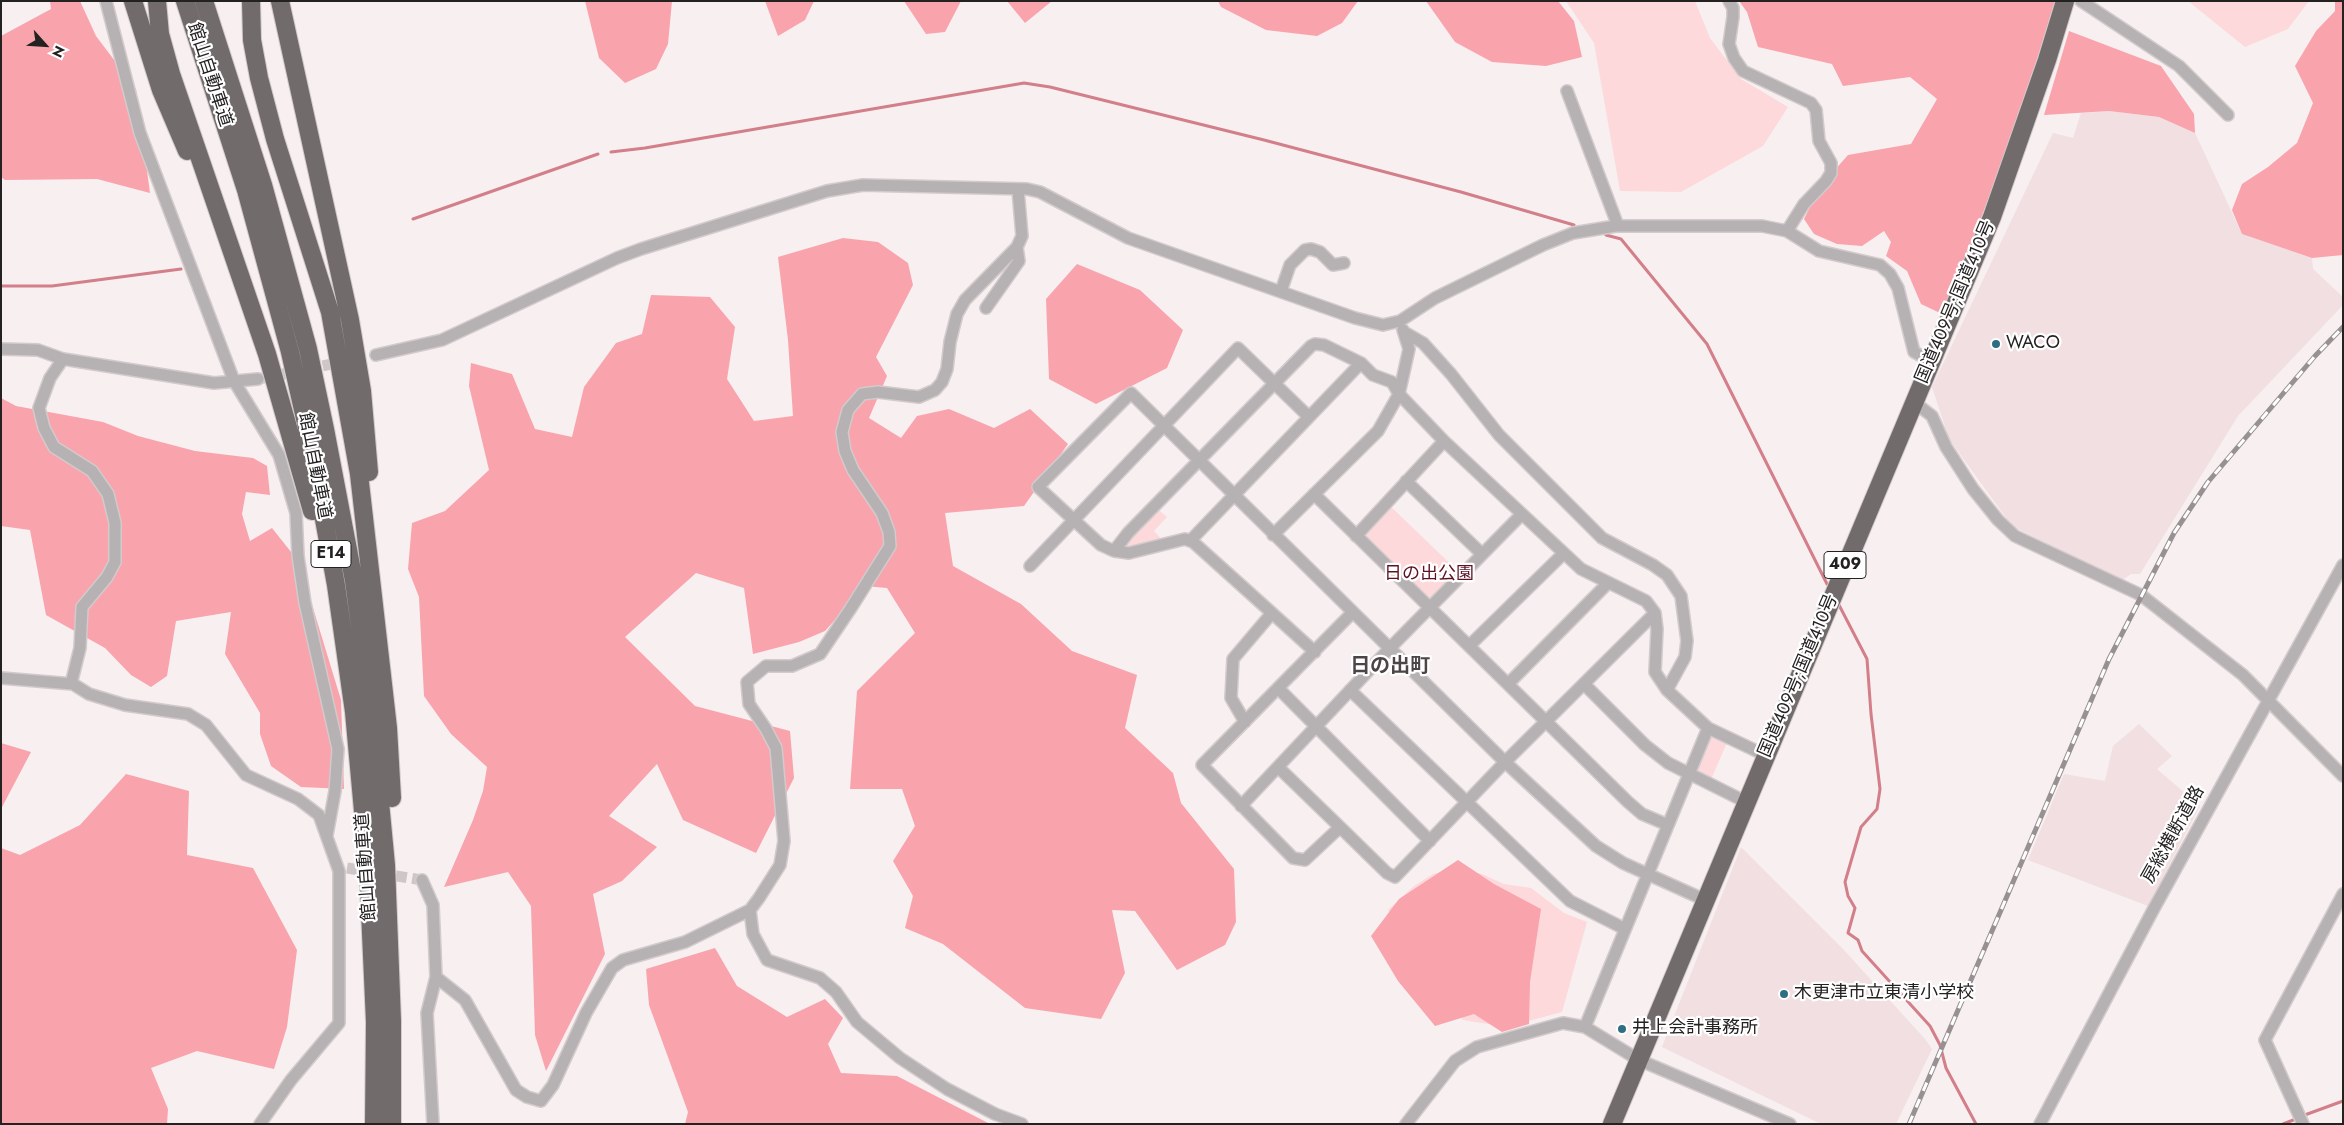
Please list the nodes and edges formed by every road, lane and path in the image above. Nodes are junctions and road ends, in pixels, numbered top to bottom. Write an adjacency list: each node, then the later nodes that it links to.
1 (106, 1): 28 (street)
2 (132, 1): 14 (highway)
3 (156, 1): 14 (highway)
4 (185, 1): 50 (highway, 館山自動車道 / E14)
5 (204, 1): 90 (highway, 館山自動車道 / E14)
6 (251, 1): 52 (highway)
7 (280, 1): 52 (highway)
8 (1729, 1): 16 (street)
9 (2065, 1): 25 (highway, 国道409号;国道410号 / 409)
10 (2081, 1): 12 (street)
11 (1567, 91): 15 (street)
12 (2228, 115)
13 (1018, 190): 17 (street); 19 (street); 23 (street)
14 (224, 225): 50 (highway)
15 (1618, 226): 16 (street); 21 (street)
16 (1788, 231): 25 (street)
17 (1017, 248): 20 (street); 87 (street)
18 (1344, 263): 19 (street)
19 (1281, 291): 21 (street)
20 (986, 308)
21 (1402, 327): 30 (street); 65 (street)
22 (1, 349): 24 (street)
23 (376, 355)
24 (62, 359): 28 (street); 60 (street)
25 (1931, 361): 31 (highway, 国道409号;国道410号 / 409)
26 (1361, 362): 29 (street); 30 (street); 32 (street)
27 (258, 379): 28 (street)
28 (234, 381): 81 (street)
29 (1274, 383): 32 (street); 33 (street); 35 (street)
30 (1399, 394): 34 (street); 37 (street)
31 (1914, 402): 66 (street); 71 (highway, 国道409号;国道410号 / 409)
32 (1309, 417): 38 (street)
33 (1164, 426): 35 (street); 40 (street); 40 (street)
34 (1444, 441): 36 (street); 39 (street)
35 (1198, 460): 38 (street); 44 (street)
36 (1406, 481): 42 (street); 45 (street)
37 (1314, 494): 41 (street); 42 (street)
38 (1235, 496): 41 (street); 43 (street)
39 (1521, 515): 45 (street); 46 (street)
40 (1074, 519): 44 (street); 48 (street)
41 (1273, 535): 54 (street)
42 (1356, 536): 51 (street)
43 (1190, 541): 44 (street); 53 (street)
44 (1114, 550)
45 (1482, 554): 51 (street)
46 (1563, 554): 49 (street); 56 (street)
47 (2343, 565): 66 (street, 房総横断道路)
48 (1030, 566)
49 (1608, 583): 55 (street); 61 (street)
50 (336, 585): 94 (highway, 館山自動車道 / E14)
51 (1430, 608): 56 (street); 57 (street)
52 (373, 611): 90 (highway)
53 (1272, 613): 58 (street); 68 (street)
54 (1352, 613): 57 (street); 58 (street)
55 (1655, 613): 62 (street); 65 (street)
56 (1470, 646): 61 (street)
57 (1390, 648): 64 (street); 72 (street)
58 (1315, 652): 63 (street)
59 (1, 678): 60 (street)
60 (73, 684): 81 (street)
61 (1508, 684): 67 (street)
62 (1584, 684): 67 (street); 74 (street)
63 (1279, 689): 68 (street); 69 (street)
64 (1350, 690): 69 (street); 76 (street)
65 (1667, 690): 70 (street)
66 (2269, 701): 75 (street); 101 (street, 房総横断道路)
67 (1546, 721): 72 (street); 79 (street)
68 (1245, 722): 78 (street)
69 (1316, 727): 73 (street); 82 (street)
70 (1708, 728): 71 (street); 74 (street)
71 (1765, 755): 77 (highway, 国道409号;国道410号 / 409)
72 (1505, 762): 76 (street); 83 (street)
73 (1278, 767): 78 (street); 80 (street)
74 (1689, 775): 77 (street); 79 (street)
75 (2343, 776)
76 (1466, 802): 82 (street); 88 (street)
77 (1746, 802): 86 (highway, 国道409号;国道410号 / 409)
78 (1241, 806): 80 (street)
79 (1668, 825): 83 (street)
80 (1342, 829): 82 (street)
81 (326, 837): 93 (street)
82 (1430, 841)
83 (1647, 875): 86 (street); 88 (street)
84 (422, 880): 89 (street)
85 (2343, 894): 102 (street)
86 (1706, 900): 92 (highway, 国道409号;国道410号 / 409)
87 (750, 910): 89 (street); 97 (street)
88 (1625, 928): 91 (street)
89 (436, 976): 96 (street)
90 (392, 1021): 95 (highway, 館山自動車道 / E14)
91 (1585, 1027): 92 (street); 98 (street)
92 (1639, 1060): 99 (highway, 国道409号;国道410号 / 409); 100 (street)
93 (260, 1124)
94 (374, 1124)
95 (392, 1124)
96 (432, 1124)
97 (1022, 1124)
98 (1406, 1124)
99 (1612, 1124)
100 (1790, 1124)
101 (2040, 1124)
102 (2303, 1124)

